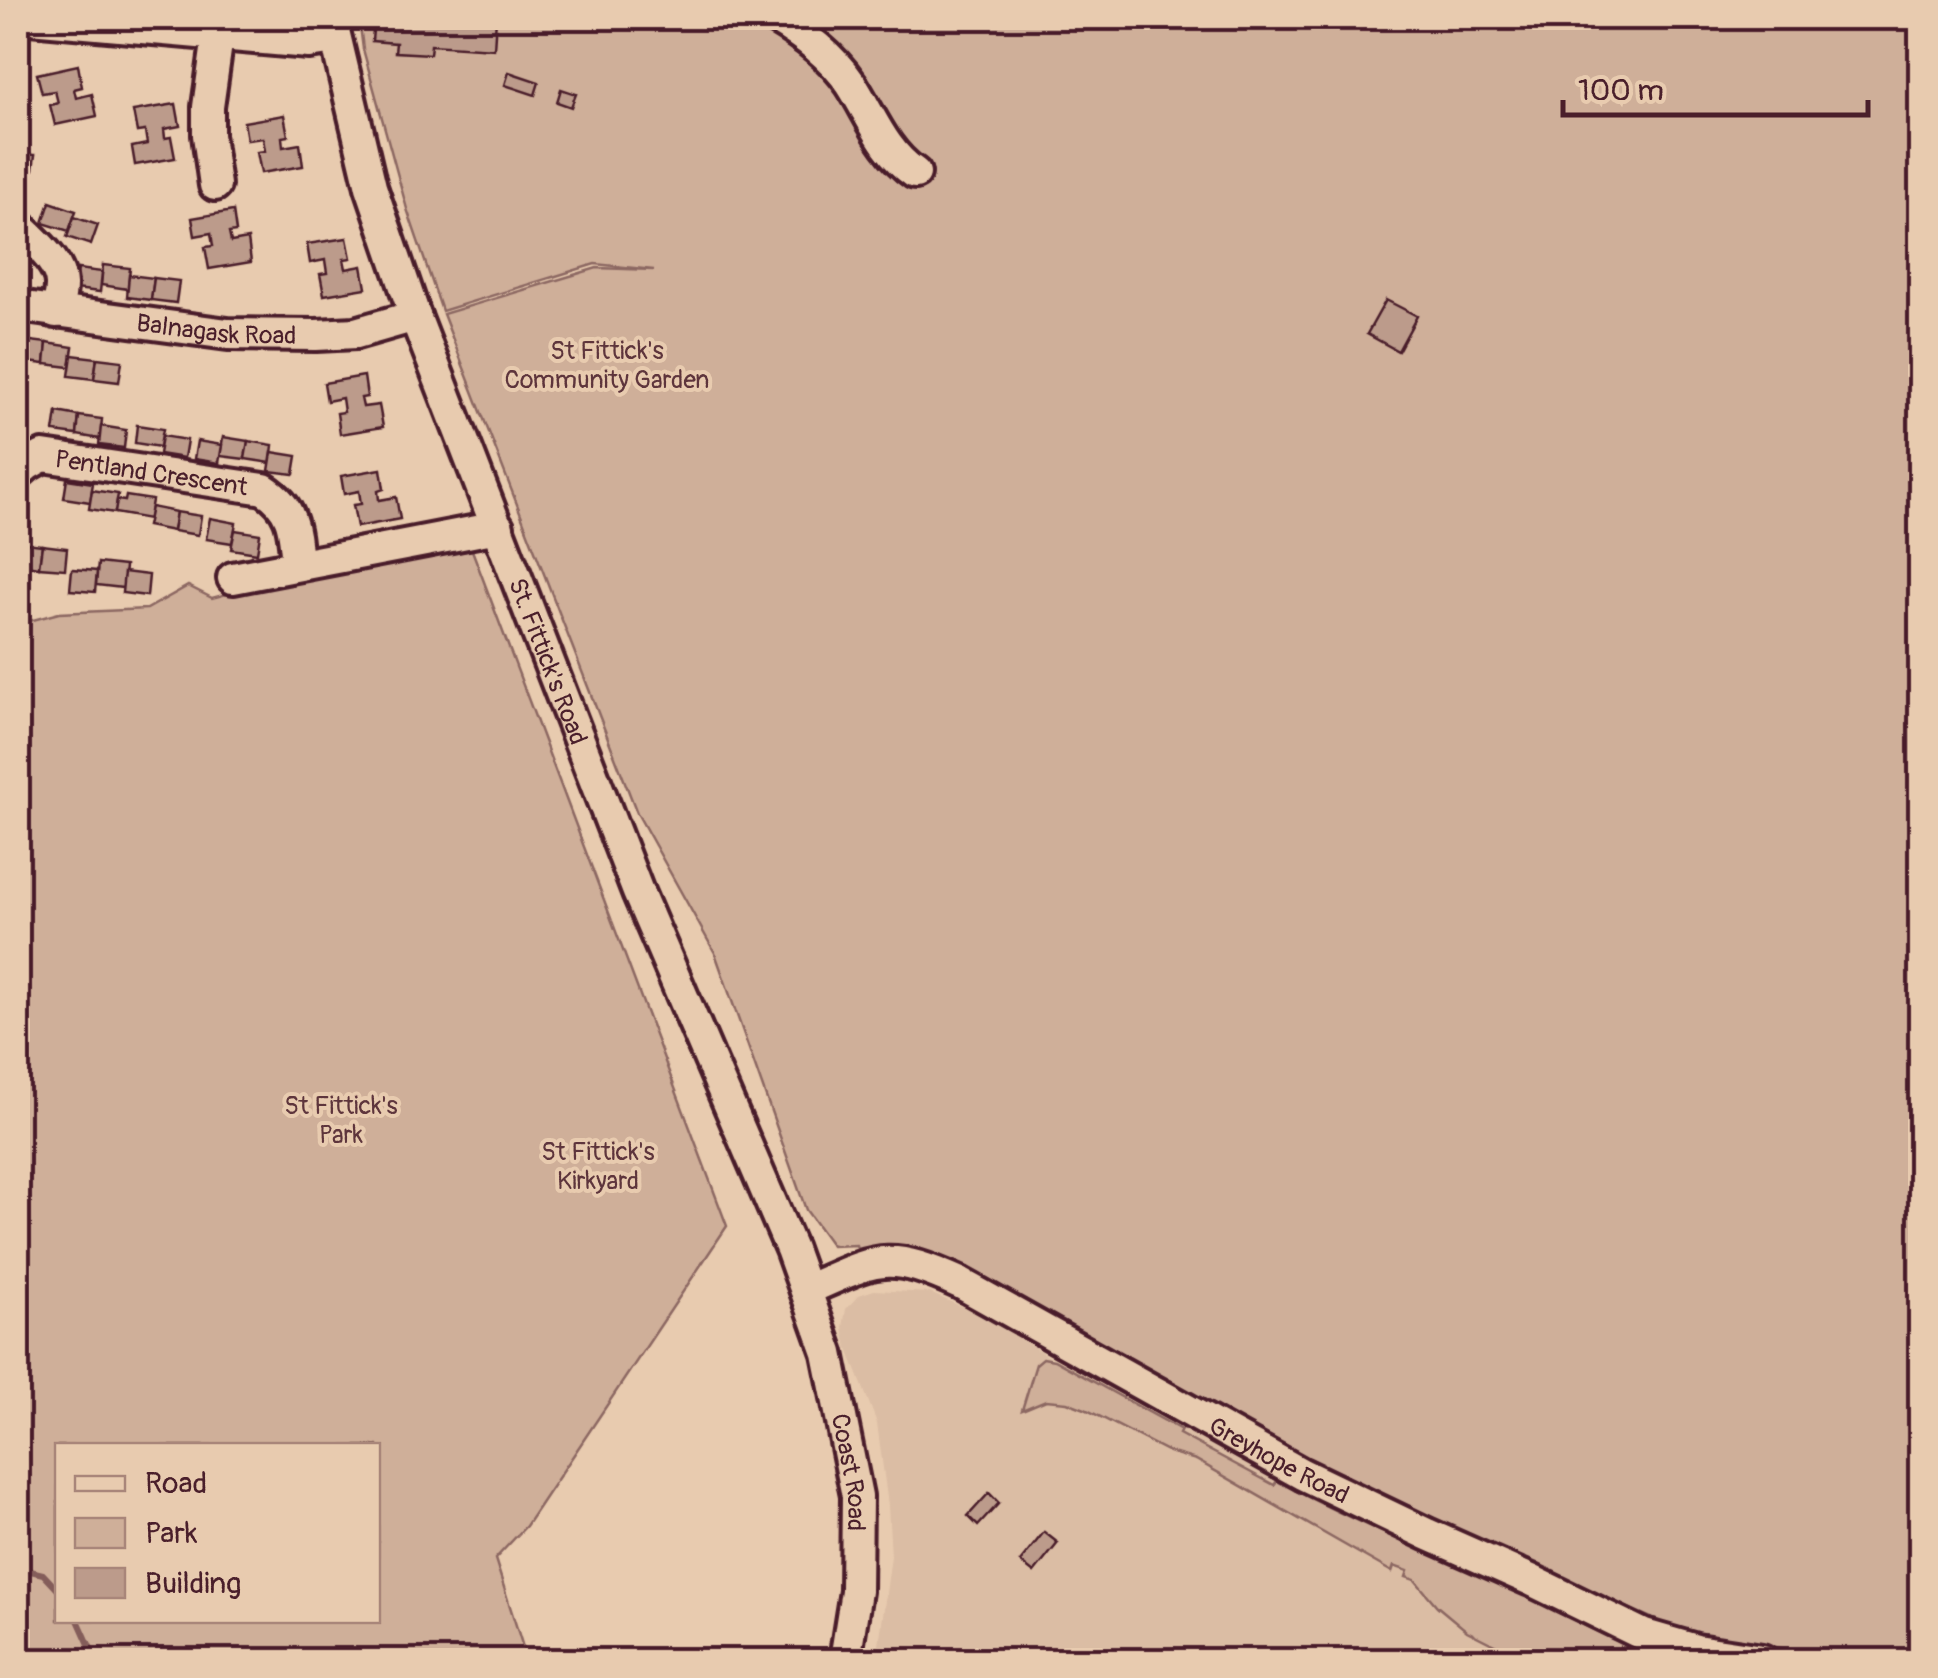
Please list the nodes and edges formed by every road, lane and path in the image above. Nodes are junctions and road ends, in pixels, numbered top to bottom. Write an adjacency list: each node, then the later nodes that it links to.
1 (30, 18): 4 (street)
2 (775, 18): 5 (street)
3 (333, 28): 4 (street); 10 (street, St. Fittick's Road)
4 (218, 36): 6 (street)
5 (915, 173)
6 (215, 185)
7 (18, 225): 9 (street)
8 (18, 306): 9 (street, Balnagask Road)
9 (56, 312): 10 (street, Balnagask Road)
10 (415, 316): 12 (street, St. Fittick's Road)
11 (18, 473): 13 (street, Pentland Crescent)
12 (498, 527): 13 (street); 15 (street, St. Fittick's Road)
13 (297, 565): 14 (street)
14 (233, 578)
15 (806, 1290): 16 (street, Coast Road); 17 (street, Greyhope Road)
16 (845, 1660)
17 (1762, 1660)

